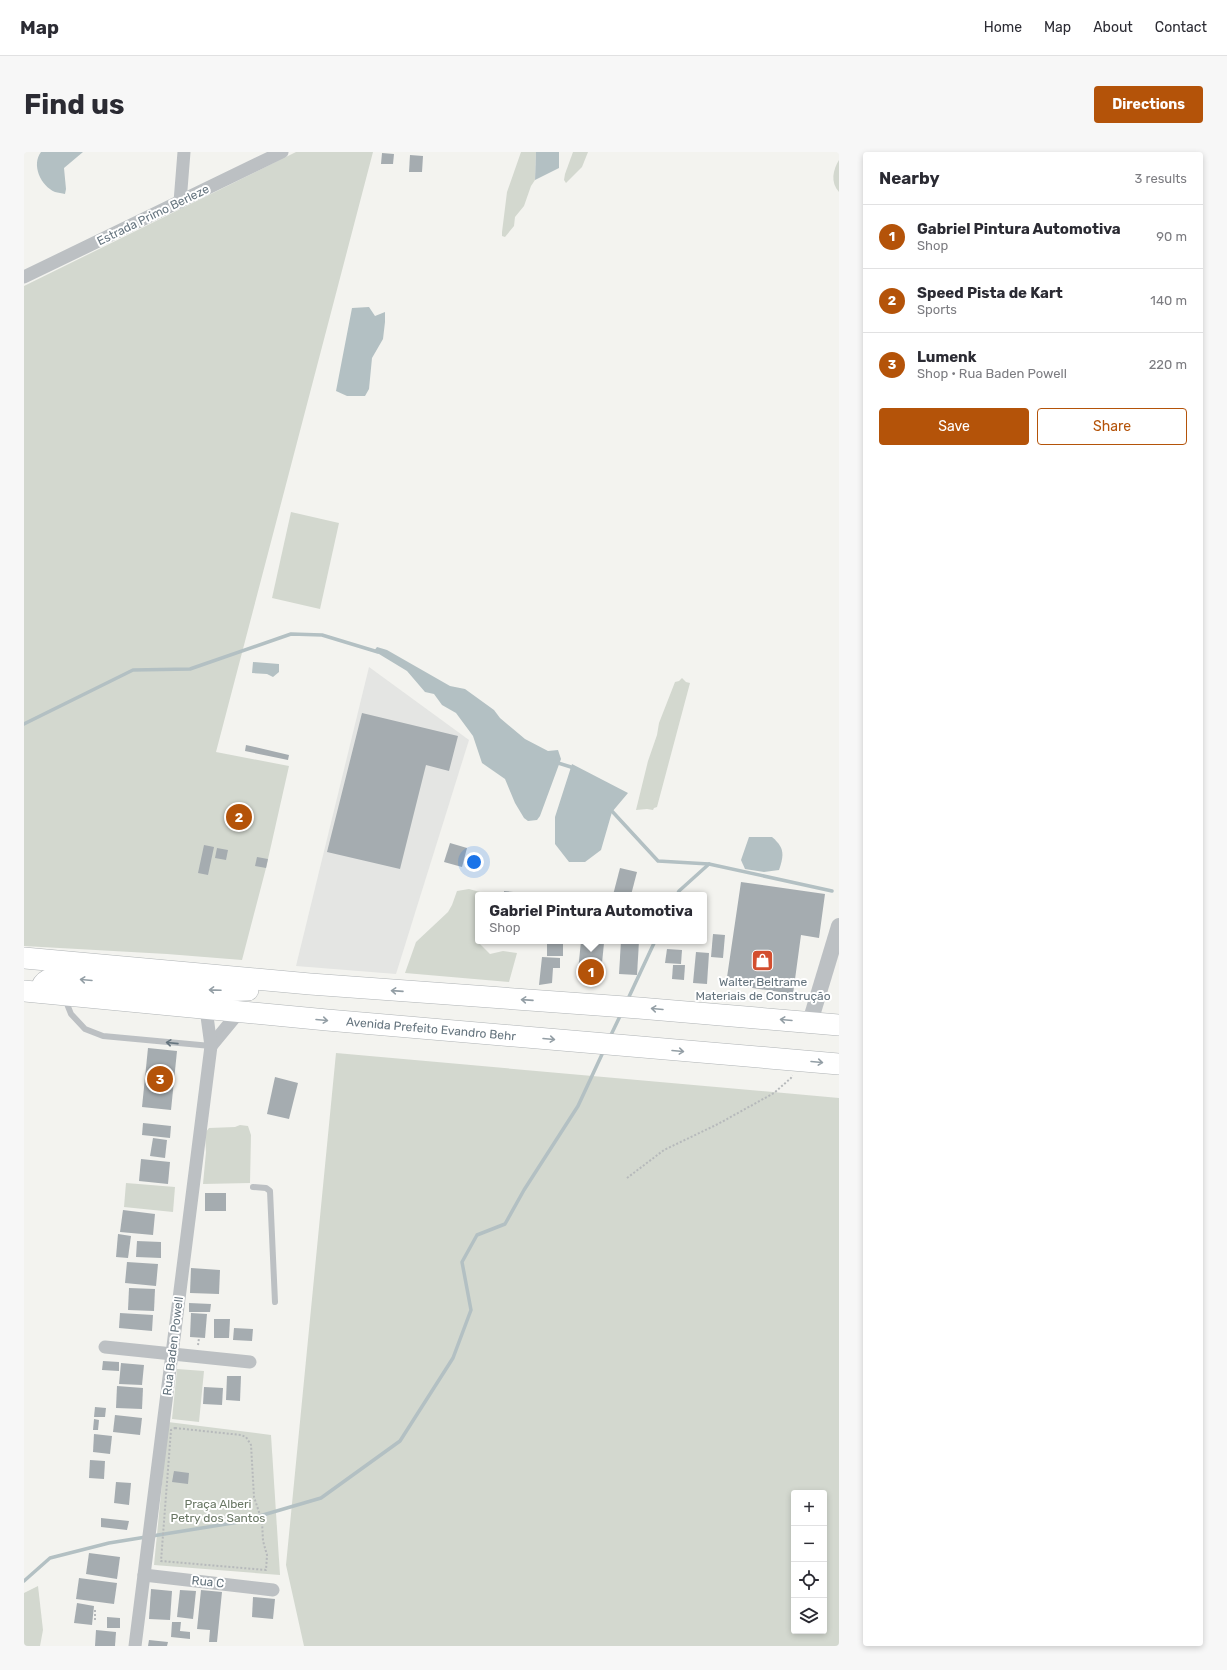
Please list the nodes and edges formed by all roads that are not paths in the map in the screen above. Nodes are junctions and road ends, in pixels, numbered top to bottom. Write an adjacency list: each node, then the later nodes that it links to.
1 (184, 152): 3 (street)
2 (282, 152): 3 (street, Estrada Primo Berleze)
3 (180, 202): 4 (street, Estrada Primo Berleze)
4 (24, 277)
5 (839, 926): 12 (street)
6 (24, 958): 7 (highway)
7 (310, 984): 8 (highway, one-way to 8); 12 (highway, one-way to 7)
8 (32, 992): 9 (highway, Avenida Prefeito Evandro Behr)
9 (63, 995): 10 (highway, Avenida Prefeito Evandro Behr); 14 (lane, one-way to 9)
10 (206, 1009): 11 (highway, Avenida Prefeito Evandro Behr); 14 (street, Rua Baden Powell)
11 (239, 1012): 14 (street); 15 (highway, Avenida Prefeito Evandro Behr, one-way to 15)
12 (810, 1022): 13 (highway)
13 (839, 1025)
14 (211, 1046): 19 (street, Rua Baden Powell)
15 (839, 1064)
16 (253, 1187): 17 (lane)
17 (275, 1302)
18 (104, 1347): 19 (street)
19 (172, 1354): 20 (street); 21 (street, Rua Baden Powell)
20 (250, 1362)
21 (144, 1575): 22 (street, Rua C); 23 (street, Rua Baden Powell)
22 (273, 1590)
23 (135, 1646)

